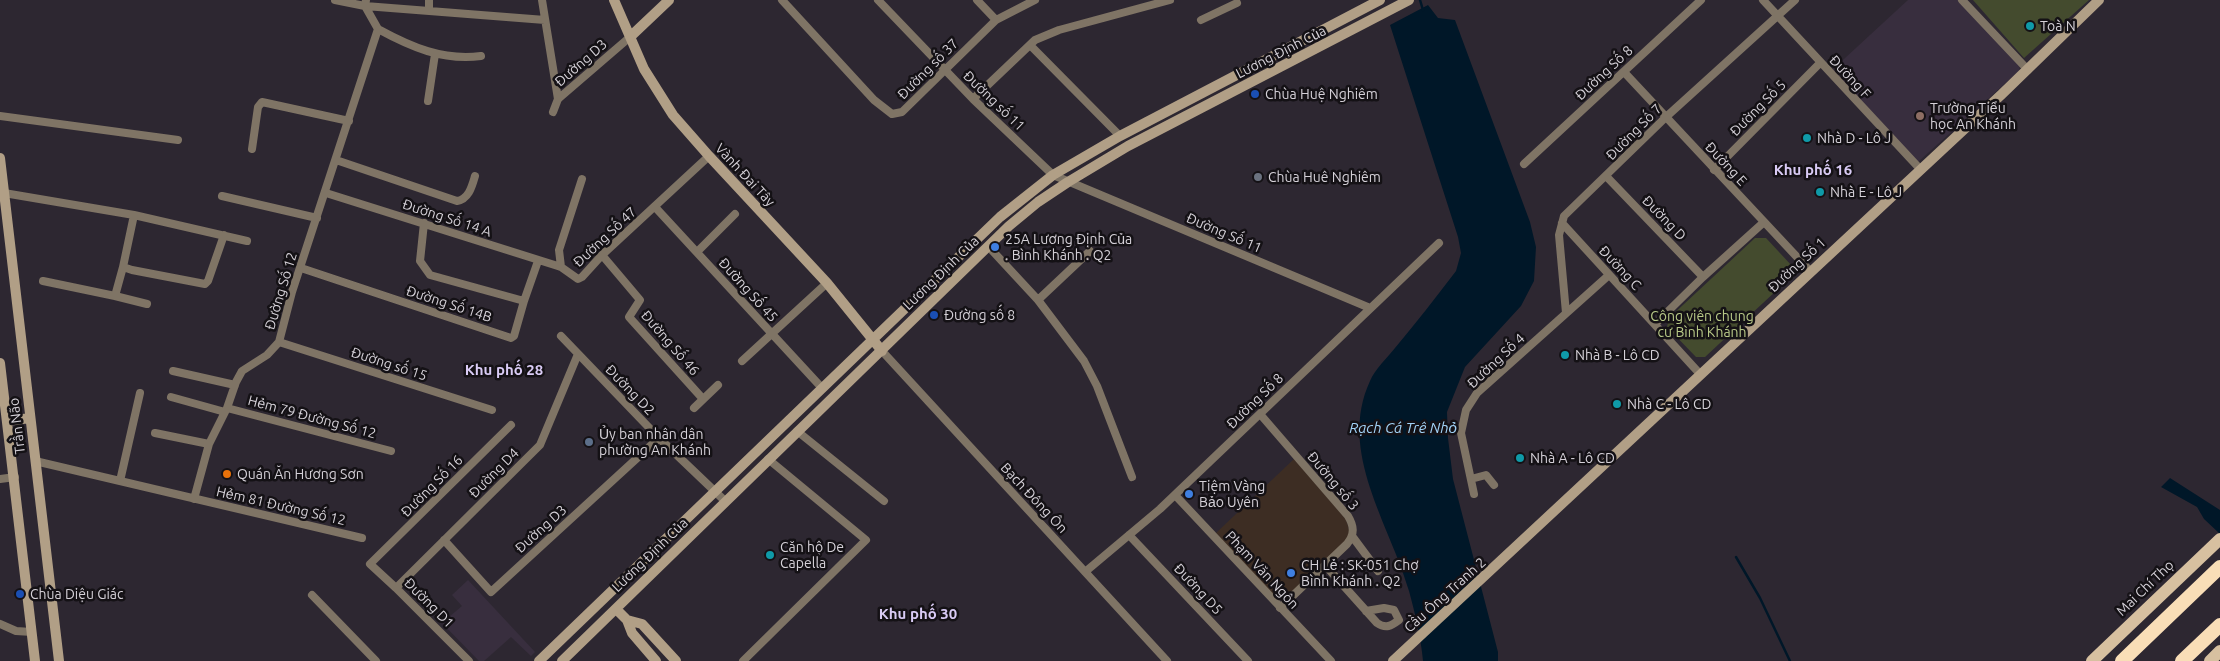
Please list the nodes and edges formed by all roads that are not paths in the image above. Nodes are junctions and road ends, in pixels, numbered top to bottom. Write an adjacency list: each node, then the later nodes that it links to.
1 (335, 0): 19 (street)
2 (429, 0): 20 (street)
3 (542, 0): 22 (street)
4 (614, 0): 26 (main road, Vành Đai Tây)
5 (669, 0): 26 (main road)
6 (782, 0): 31 (street, Đường số 37)
7 (878, 0): 31 (street, Đường số 11)
8 (977, 0): 23 (street)
9 (1035, 0): 23 (street, Đường số 37)
10 (1170, 0): 27 (street)
11 (1380, 0): 41 (main road, Lương Định Của)
12 (1409, 0): 54 (main road, Lương Định Của)
13 (1701, 0): 33 (street, Đường Số 8)
14 (1763, 0): 21 (street, Đường F)
15 (1795, 0): 21 (street, Đường Số 7)
16 (1962, 0): 32 (street)
17 (2099, 0): 32 (main road, Đường Số 1)
18 (1238, 1): 24 (street)
19 (366, 3): 20 (street); 25 (street)
20 (429, 11): 22 (street)
21 (1778, 16): 30 (street, Đường F); 39 (street, Đường Số 7)
22 (545, 20): 34 (street)
23 (996, 20): 31 (street, Đường số 37)
24 (1201, 20)
25 (378, 29): 28 (street); 40 (street, Đường Số 12)
26 (630, 37): 34 (street, Đường D3); 44 (main road, Vành Đai Tây)
27 (1030, 45): 35 (street); 41 (street)
28 (435, 54): 29 (street); 36 (street)
29 (481, 56)
30 (1820, 63): 48 (street, Đường Số 5); 49 (street, Đường F)
31 (945, 70): 35 (street, Đường số 11)
32 (2028, 70): 49 (main road, Đường Số 1)
33 (1624, 72): 39 (street, Đường E); 47 (street, Đường Số 8)
34 (558, 99): 37 (street, Đường D3)
35 (973, 99): 50 (street, Đường số 11)
36 (428, 101)
37 (553, 112)
38 (0, 116): 42 (street)
39 (1666, 117): 48 (street, Đường E); 52 (street, Đường Số 7)
40 (348, 122): 43 (street); 46 (street, Đường Số 12)
41 (1120, 136): 50 (main road, Lương Định Của)
42 (178, 140)
43 (252, 149)
44 (709, 156): 58 (street, Đường Số 47); 80 (main road, Vành Đai Tây)
45 (0, 158): 55 (main road, Trần Não)
46 (336, 160): 51 (street); 56 (street, Đường Số 12)
47 (1524, 164)
48 (1714, 170): 62 (street, Đường E)
49 (1920, 170): 76 (main road, Đường Số 1)
50 (1053, 175): 54 (street, Đường số 11); 90 (main road, Lương Định Của)
51 (475, 176)
52 (1606, 176): 64 (street, Đường Số 7); 78 (street, Đường D)
53 (582, 178): 74 (street, Đường Số 47)
54 (1068, 182): 68 (main road, Lương Định Của); 85 (street, Đường Số 11)
55 (4, 192): 60 (street); 108 (main road, Trần Não)
56 (326, 193): 61 (street, Đường Số 12); 63 (street, Đường Số 14 A)
57 (222, 196): 61 (street)
58 (655, 207): 70 (street, Đường Số 45); 71 (street, Đường Số 47)
59 (735, 214): 70 (street)
60 (134, 215): 65 (street); 73 (street)
61 (317, 218): 75 (street, Đường Số 12)
62 (1764, 222): 76 (street, Đường E); 78 (street)
63 (424, 223): 72 (street, Đường Số 14 A); 83 (street)
64 (1562, 223): 77 (street, Đường C); 86 (street)
65 (224, 234): 66 (street); 73 (street)
66 (247, 241)
67 (1439, 243): 85 (street, Đường Số 8)
68 (988, 246): 82 (street); 92 (main road, Lương Định Của)
69 (1090, 251): 82 (street)
70 (697, 252): 88 (street, Đường Số 45)
71 (602, 255): 74 (street, Đường Số 47); 103 (street, Đường Số 46)
72 (538, 261): 74 (street, Đường Số 14 A); 83 (street, Đường Số 14B)
73 (123, 267): 81 (street)
74 (561, 267)
75 (301, 268): 83 (street, Đường Số 14B); 91 (street, Đường Số 12)
76 (1811, 272): 97 (main road, Đường Số 1)
77 (1609, 275): 86 (street, Đường Số 4); 87 (street, Đường C)
78 (1703, 277): 87 (street)
79 (43, 281): 81 (street)
80 (827, 283): 88 (street); 90 (main road, Vành Đai Tây)
81 (115, 296): 84 (street)
82 (1038, 300): 119 (street)
83 (524, 301)
84 (146, 304)
85 (1370, 308): 107 (street, Đường Số 8)
86 (1566, 313): 121 (street, Đường Số 4)
87 (1655, 324): 97 (street, Đường C)
88 (771, 334): 94 (street); 100 (street, Đường Số 45)
89 (561, 336): 93 (street, Đường D2)
90 (873, 338): 92 (main road, Vành Đai Tây); 100 (main road, Lương Định Của)
91 (279, 342): 98 (street, Đường Số 12); 106 (street, Đường số 15)
92 (882, 351): 111 (main road, Lương Định Của); 140 (street, Bạch Đông Ôn)
93 (578, 354): 113 (street, Đường D2); 134 (street, Đường D4)
94 (742, 361)
95 (0, 363): 109 (main road, Trần Não)
96 (173, 371): 98 (street)
97 (1700, 374): 135 (main road, Đường Số 1)
98 (235, 385): 105 (street, Đường Số 12)
99 (718, 385): 103 (street)
100 (822, 388): 124 (main road, Lương Định Của)
101 (140, 393): 122 (street)
102 (171, 397): 105 (street, Hẻm 79 Đường Số 12)
103 (703, 399): 104 (street)
104 (694, 408)
105 (226, 410): 114 (street, Đường Số 12); 115 (street, Hẻm 79 Đường Số 12)
106 (492, 410)
107 (1260, 414): 126 (street, Đường Số 8); 131 (street, Đường số 3)
108 (30, 418): 109 (main road); 117 (main road, Trần Não)
109 (7, 420): 118 (main road, Trần Não)
110 (511, 425): 136 (street, Đường Số 16)
111 (797, 432): 116 (main road, Lương Định Của); 129 (street)
112 (155, 433): 114 (street)
113 (659, 438): 124 (street, Đường D2); 134 (street, Đường D3)
114 (209, 444): 127 (street, Đường Số 12)
115 (391, 451)
116 (768, 459): 128 (main road, Lương Định Của); 159 (street)
117 (35, 461): 122 (street); 152 (main road, Trần Não)
118 (15, 477): 120 (street); 149 (main road, Trần Não)
119 (1132, 477)
120 (0, 479)
121 (1471, 479): 123 (street); 125 (street, Đường Số 4)
122 (120, 481): 127 (street)
123 (1494, 485)
124 (715, 491): 128 (street, Đường D2); 155 (main road, Lương Định Của)
125 (1474, 494)
126 (1175, 495): 130 (street, Đường Số 8); 144 (street, Phạm Văn Ngôn)
127 (194, 499): 132 (street, Hẻm 81 Đường Số 12)
128 (726, 501): 143 (main road, Lương Định Của)
129 (884, 501)
130 (1129, 535): 140 (street, Đường Số 8); 161 (street, Đường D5)
131 (1352, 536): 137 (street); 139 (street)
132 (362, 538)
133 (2220, 538): 164 (main road, Mai Chí Thọ)
134 (444, 540): 141 (street, Đường D4)
135 (1514, 551): 163 (main road, Cầu Ông Tranh 2)
136 (370, 564): 141 (street, Đường D1)
137 (1325, 565): 144 (street); 145 (street)
138 (2220, 567): 165 (highway)
139 (1378, 571)
140 (1085, 572): 160 (street, Bạch Đông Ôn)
141 (396, 588): 154 (street, Đường D1)
142 (312, 594): 153 (street)
143 (616, 608): 146 (main road); 156 (main road, Lương Định Của)
144 (1280, 608): 162 (street, Phạm Văn Ngôn)
145 (1366, 611)
146 (627, 620): 157 (main road); 158 (main road)
147 (0, 624): 149 (street)
148 (2220, 625): 166 (highway)
149 (32, 632): 151 (main road, Trần Não)
150 (2220, 652): 167 (main road)
151 (35, 661)
152 (59, 661)
153 (376, 661)
154 (469, 661)
155 (539, 661)
156 (562, 661)
157 (656, 661)
158 (676, 661)
159 (743, 661)
160 (1167, 661)
161 (1248, 661)
162 (1331, 661)
163 (1394, 661)
164 (2092, 661)
165 (2122, 661)
166 (2182, 661)
167 (2210, 661)

